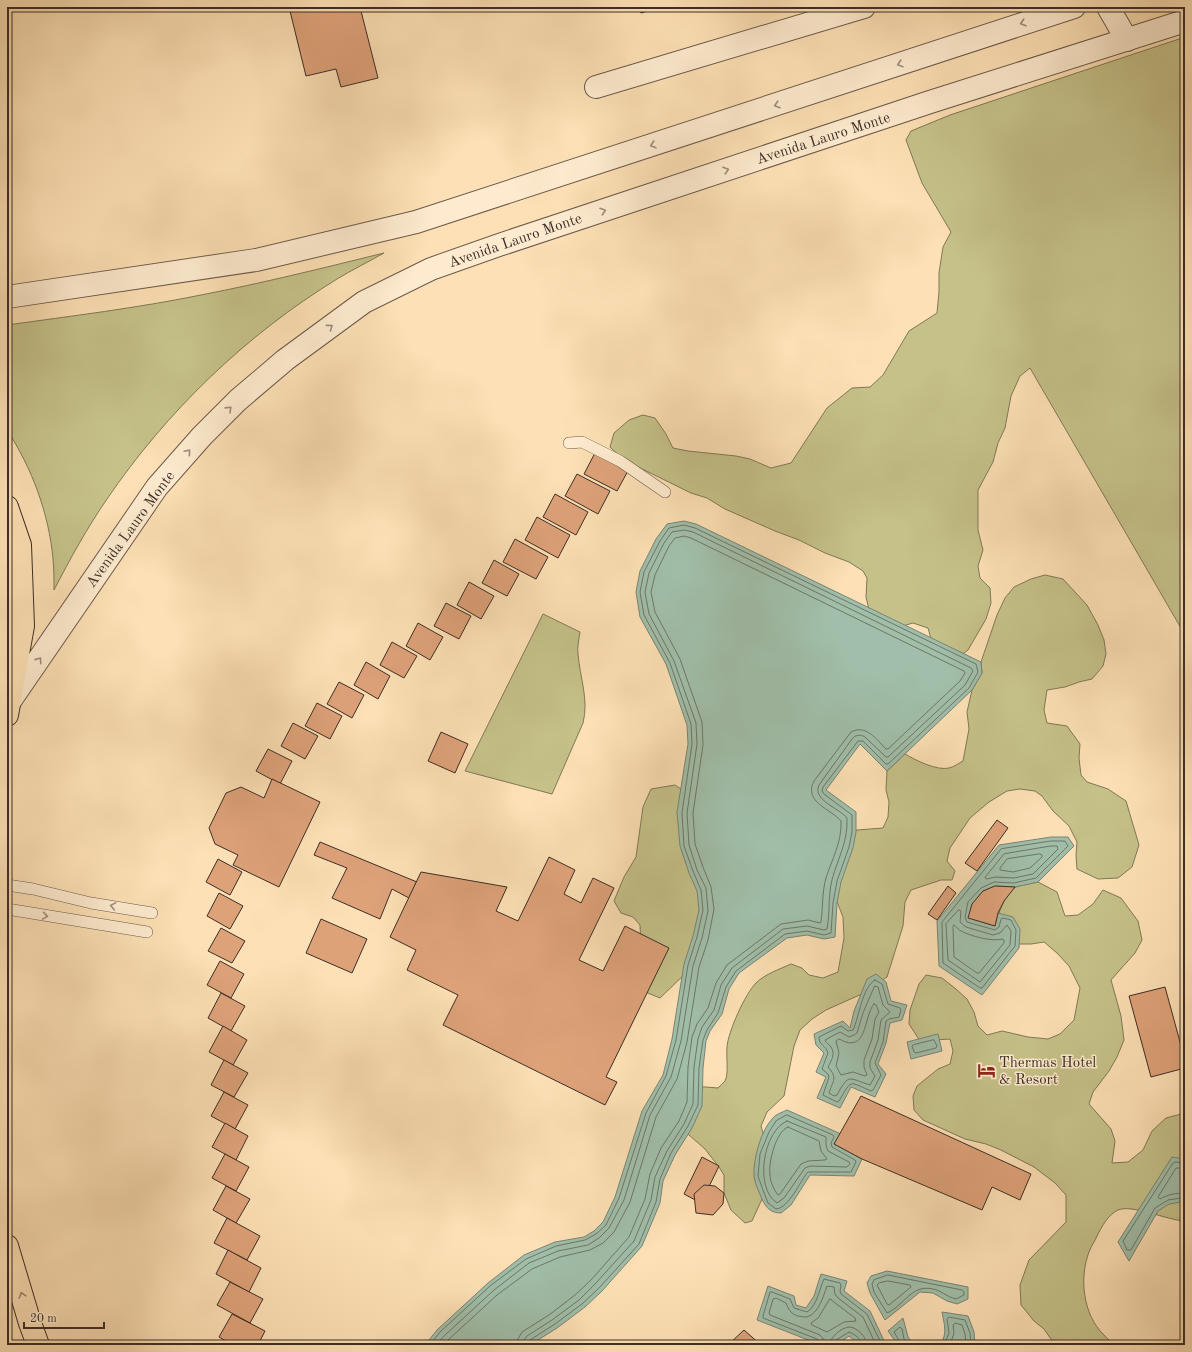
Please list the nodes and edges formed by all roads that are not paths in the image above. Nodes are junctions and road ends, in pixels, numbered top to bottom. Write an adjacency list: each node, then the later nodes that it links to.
1 (864, 7): 6 (street)
2 (1108, 7): 5 (street)
3 (1062, 8): 7 (street, one-way to 7)
4 (1185, 21): 5 (street, Avenida Lauro Monte)
5 (1128, 40): 11 (street, Avenida Lauro Monte, one-way to 5)
6 (596, 87)
7 (7, 297)
8 (569, 443): 9 (lane)
9 (665, 492)
10 (7, 507): 11 (highway)
11 (7, 708)
12 (7, 885): 14 (lane, one-way to 12)
13 (7, 909): 15 (lane, one-way to 15)
14 (152, 913)
15 (147, 932)
16 (7, 1246): 17 (highway, one-way to 16)
17 (38, 1345)

